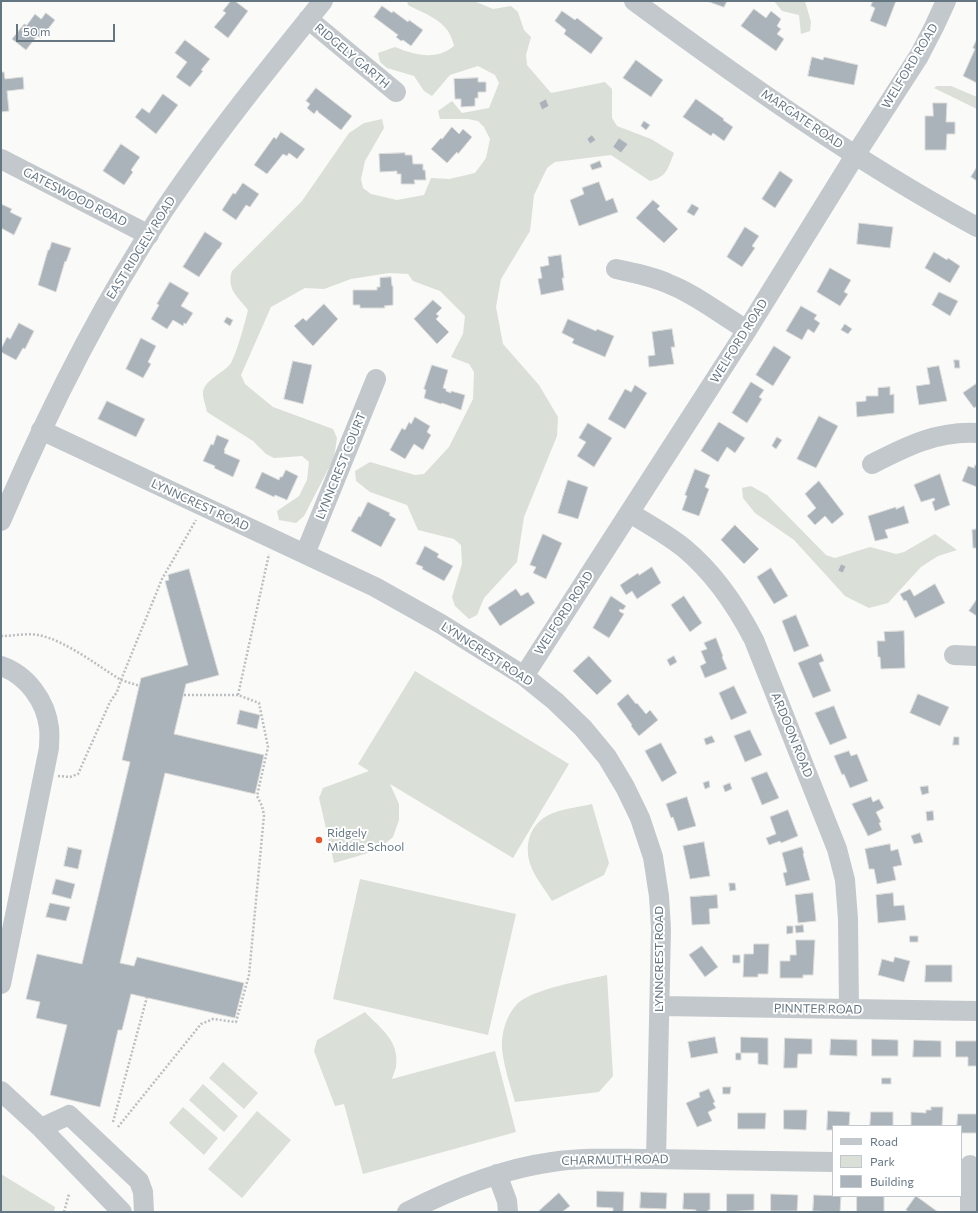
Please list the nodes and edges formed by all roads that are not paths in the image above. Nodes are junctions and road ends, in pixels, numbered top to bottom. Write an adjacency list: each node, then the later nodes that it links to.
1 (323, 1): 4 (street, EAST RIDGELY ROAD)
2 (634, 1): 6 (street, MARGATE ROAD)
3 (946, 1): 6 (street, WELFORD ROAD)
4 (308, 19): 5 (street, RIDGELY GARTH); 9 (street, EAST RIDGELY ROAD)
5 (396, 92)
6 (856, 154): 8 (street, MARGATE ROAD); 11 (street, WELFORD ROAD)
7 (1, 159): 9 (street, GATESWOOD ROAD)
8 (977, 227)
9 (149, 235): 13 (street, EAST RIDGELY ROAD)
10 (616, 269): 11 (street)
11 (747, 330): 16 (street, WELFORD ROAD)
12 (376, 378): 18 (street, LYNNCREST COURT)
13 (41, 430): 17 (street, EAST RIDGELY ROAD); 18 (street, LYNNCREST ROAD)
14 (977, 433): 15 (street)
15 (872, 464)
16 (630, 513): 22 (street, WELFORD ROAD); 25 (street, ARDOON ROAD)
17 (1, 521)
18 (306, 554): 22 (street, LYNNCREST ROAD)
19 (954, 655): 20 (street)
20 (977, 656)
21 (1, 666): 23 (street)
22 (524, 676): 24 (street, LYNNCREST ROAD)
23 (1, 984)
24 (660, 1006): 25 (street, PINNTER ROAD); 29 (street, LYNNCREST ROAD)
25 (849, 1009): 26 (street, PINNTER ROAD)
26 (977, 1011)
27 (1, 1091): 28 (street)
28 (40, 1128): 33 (street); 34 (street)
29 (656, 1159): 30 (street, CHARMUTH ROAD); 32 (street, CHARMUTH ROAD)
30 (832, 1162)
31 (969, 1165): 37 (street)
32 (497, 1174): 35 (street, CHARMUTH ROAD); 36 (street)
33 (122, 1212)
34 (144, 1212)
35 (407, 1212)
36 (508, 1212)
37 (970, 1212)

